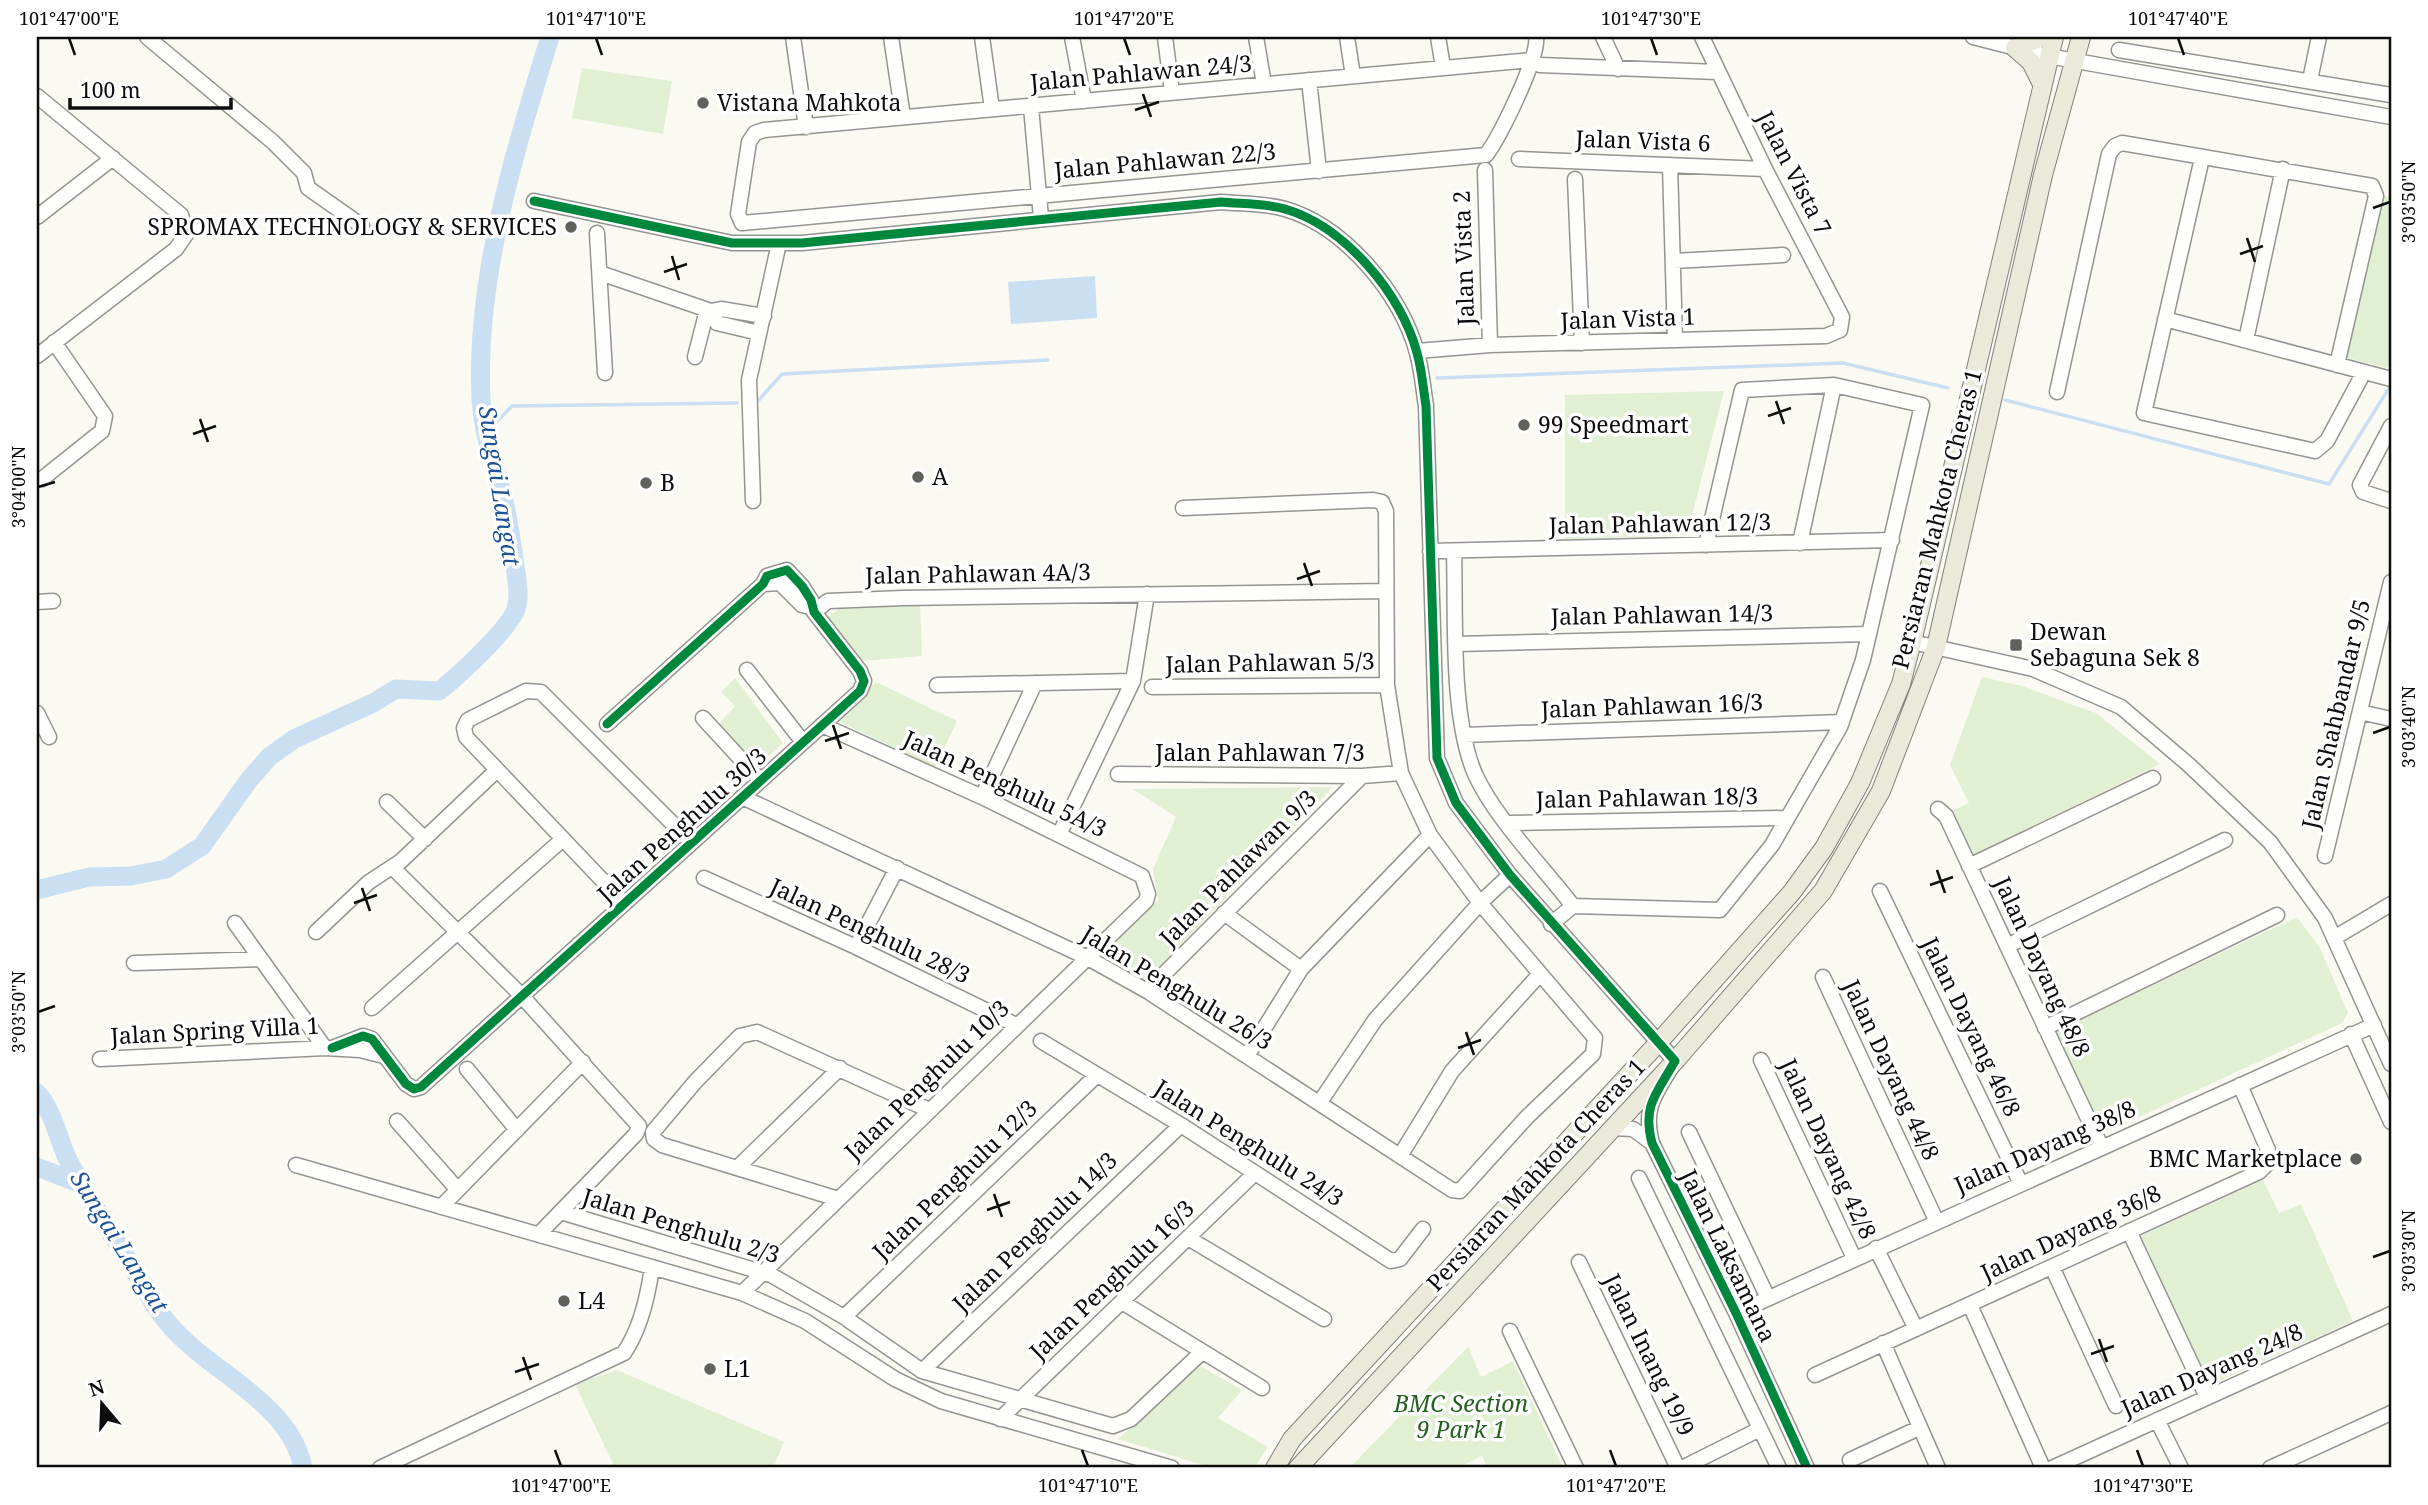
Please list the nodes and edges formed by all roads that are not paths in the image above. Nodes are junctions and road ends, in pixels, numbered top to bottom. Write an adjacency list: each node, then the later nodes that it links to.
1 (147, 37): 54 (street)
2 (793, 37): 39 (street)
3 (891, 37): 37 (street)
4 (982, 37): 36 (street)
5 (1072, 37): 34 (street)
6 (1165, 37): 31 (street)
7 (1256, 37): 29 (street)
8 (1346, 37): 26 (street)
9 (1438, 37): 23 (street)
10 (1536, 37): 22 (street)
11 (1603, 37): 24 (street)
12 (1702, 37): 25 (street, Jalan Vista 7)
13 (1973, 37): 18 (street)
14 (2042, 37): 18 (main road)
15 (2054, 37): 20 (main road, Persiaran Mahkota Cheras 1)
16 (2081, 37): 21 (main road, Persiaran Mahkota Cheras 1)
17 (2319, 37): 28 (street)
18 (2015, 48): 20 (street); 30 (main road)
19 (2119, 50): 28 (street)
20 (2048, 56): 21 (street); 30 (main road, Persiaran Mahkota Cheras 1)
21 (2074, 61): 38 (street); 98 (main road, Persiaran Mahkota Cheras 1)
22 (1536, 62): 23 (street, Jalan Pahlawan 24/3); 24 (street, Jalan Pahlawan 24/3); 47 (street, Jalan Pahlawan 22/3)
23 (1443, 67): 26 (street, Jalan Pahlawan 24/3)
24 (1618, 69): 25 (street, Jalan Pahlawan 24/3)
25 (1717, 72): 44 (street, Jalan Vista 7)
26 (1353, 76): 27 (street, Jalan Pahlawan 24/3)
27 (1309, 80): 29 (street, Jalan Pahlawan 24/3); 47 (street)
28 (2310, 80): 32 (street)
29 (1264, 84): 31 (street, Jalan Pahlawan 24/3)
30 (2042, 84): 96 (main road, Persiaran Mahkota Cheras 1)
31 (1172, 93): 34 (street, Jalan Pahlawan 24/3)
32 (2391, 95)
33 (37, 96): 40 (street)
34 (1084, 101): 35 (street, Jalan Pahlawan 24/3)
35 (1031, 107): 36 (street, Jalan Pahlawan 24/3); 49 (street)
36 (992, 109): 37 (street, Jalan Pahlawan 24/3)
37 (903, 117): 39 (street, Jalan Pahlawan 24/3)
38 (2391, 117)
39 (806, 127): 53 (street, Jalan Pahlawan 24/3)
40 (113, 158): 51 (street); 67 (street)
41 (2202, 158): 45 (street); 62 (street); 78 (street)
42 (1519, 159): 43 (street, Jalan Vista 6)
43 (1670, 165): 44 (street, Jalan Vista 6); 58 (street)
44 (1765, 169): 63 (street, Jalan Vista 7)
45 (2283, 169): 66 (street); 73 (street)
46 (1485, 170): 69 (street, Jalan Vista 2)
47 (1319, 171): 49 (street, Jalan Pahlawan 22/3)
48 (1575, 179): 68 (street)
49 (1040, 195): 52 (street); 53 (street, Jalan Pahlawan 22/3)
50 (534, 201): 56 (street)
51 (37, 217)
52 (1041, 218): 56 (street); 70 (street)
53 (742, 223)
54 (362, 226)
55 (597, 233): 59 (street)
56 (779, 243): 61 (street)
57 (1783, 255): 58 (street)
58 (1674, 261): 65 (street)
59 (600, 273): 60 (street); 75 (street)
60 (709, 310): 61 (street); 64 (street); 72 (street)
61 (764, 316): 64 (street)
62 (2165, 319): 66 (street); 74 (street)
63 (1840, 330): 65 (street, Jalan Vista 1)
64 (759, 334): 81 (street)
65 (1675, 340): 68 (street, Jalan Vista 1)
66 (2246, 340): 73 (street)
67 (54, 342): 71 (street); 80 (street)
68 (1582, 343): 69 (street, Jalan Vista 1)
69 (1490, 345): 70 (street, Jalan Vista 1)
70 (1417, 351): 87 (street)
71 (37, 356)
72 (695, 358)
73 (2337, 365): 74 (street)
74 (2364, 372): 76 (street)
75 (605, 373)
76 (2391, 379)
77 (1834, 385): 84 (street); 85 (street); 86 (street)
78 (2057, 392)
79 (2391, 426): 82 (street)
80 (42, 479)
81 (753, 501)
82 (2391, 501)
83 (1183, 508): 90 (street)
84 (1892, 540): 85 (street, Jalan Pahlawan 12/3); 95 (street)
85 (1800, 543): 86 (street, Jalan Pahlawan 12/3)
86 (1706, 545): 88 (street, Jalan Pahlawan 12/3)
87 (1430, 551): 88 (street, Jalan Pahlawan 12/3); 137 (street)
88 (1454, 552): 97 (street)
89 (2391, 582): 105 (street, Jalan Shahbandar 9/5)
90 (1385, 591): 91 (street, Jalan Pahlawan 4A/3); 103 (street)
91 (1147, 593): 94 (street, Jalan Pahlawan 4A/3); 100 (street)
92 (37, 601): 93 (street)
93 (53, 601)
94 (812, 610): 110 (street); 111 (street, Jalan Penghulu 30/3)
95 (1868, 634): 97 (street, Jalan Pahlawan 14/3); 109 (street)
96 (1912, 642): 98 (street); 168 (main road, Persiaran Mahkota Cheras 1)
97 (1457, 644): 112 (street)
98 (1936, 646): 151 (street); 173 (main road, Persiaran Mahkota Cheras 1)
99 (747, 670): 114 (street)
100 (1133, 681): 101 (street); 127 (street)
101 (1035, 683): 102 (street); 122 (street)
102 (937, 685)
103 (1387, 685): 104 (street, Jalan Pahlawan 5/3); 116 (street)
104 (1152, 687)
105 (2360, 712): 108 (street); 133 (street, Jalan Shahbandar 9/5)
106 (37, 713): 113 (street)
107 (703, 718): 120 (street)
108 (2391, 719)
109 (1842, 722): 112 (street, Jalan Pahlawan 16/3); 125 (street)
110 (607, 724)
111 (822, 725): 114 (street, Jalan Penghulu 30/3); 122 (street, Jalan Penghulu 5A/3)
112 (1464, 735): 126 (street)
113 (49, 737)
114 (803, 742): 120 (street, Jalan Penghulu 30/3)
115 (496, 771): 129 (street); 130 (street); 132 (street)
116 (1401, 773): 118 (street, Jalan Pahlawan 7/3); 128 (street)
117 (1118, 774): 118 (street, Jalan Pahlawan 7/3)
118 (1362, 776): 145 (street, Jalan Pahlawan 9/3)
119 (2153, 778): 134 (street)
120 (761, 780): 121 (street, Jalan Penghulu 30/3)
121 (742, 797): 132 (street, Jalan Penghulu 30/3); 136 (street, Jalan Penghulu 26/3)
122 (982, 797): 127 (street, Jalan Penghulu 5A/3)
123 (387, 802): 129 (street)
124 (1938, 809): 134 (street, Jalan Dayang 48/8)
125 (1786, 818): 126 (street, Jalan Pahlawan 18/3); 144 (street)
126 (1508, 823): 144 (street)
127 (1059, 835): 140 (street, Jalan Penghulu 5A/3)
128 (1430, 835): 142 (street); 157 (street)
129 (425, 839): 135 (street)
130 (563, 839): 141 (street); 150 (street)
131 (2225, 840): 152 (street)
132 (691, 842): 141 (street, Jalan Penghulu 30/3)
133 (2325, 856)
134 (1969, 866): 152 (street, Jalan Dayang 48/8)
135 (393, 868): 149 (street); 150 (street)
136 (897, 868): 153 (street); 154 (street, Jalan Penghulu 26/3)
137 (1510, 875): 142 (street); 148 (street)
138 (705, 878): 153 (street, Jalan Penghulu 28/3)
139 (1880, 891): 196 (street, Jalan Dayang 46/8)
140 (1146, 901): 154 (street, Jalan Penghulu 10/3)
141 (623, 902): 161 (street, Jalan Penghulu 30/3)
142 (1480, 903): 158 (street); 181 (street)
143 (2391, 904): 151 (street)
144 (1573, 906): 148 (street)
145 (1224, 913): 157 (street); 160 (street, Jalan Pahlawan 9/3)
146 (2277, 915): 165 (street)
147 (235, 923): 155 (street)
148 (1551, 924): 168 (street)
149 (316, 932)
150 (457, 933): 161 (street); 162 (street)
151 (2334, 938): 163 (street)
152 (2007, 946): 165 (street, Jalan Dayang 48/8)
153 (856, 947): 164 (street, Jalan Penghulu 28/3)
154 (1086, 957): 160 (street, Jalan Penghulu 26/3); 164 (street, Jalan Penghulu 10/3)
155 (261, 959): 156 (street); 169 (street)
156 (134, 963)
157 (1301, 969): 170 (street)
158 (1539, 975): 191 (street); 191 (street, Jalan Penghulu 26/3)
159 (1823, 977): 201 (street, Jalan Dayang 44/8)
160 (1147, 991): 170 (street, Jalan Penghulu 26/3)
161 (520, 994): 174 (street); 180 (street, Jalan Penghulu 30/3)
162 (372, 1008)
163 (2374, 1024): 166 (street, Jalan Dayang 38/8); 175 (street)
164 (1016, 1026): 182 (street, Jalan Penghulu 10/3)
165 (2045, 1028): 190 (street, Jalan Dayang 48/8)
166 (2351, 1034): 179 (street, Jalan Dayang 38/8); 184 (street)
167 (1041, 1041): 178 (street, Jalan Penghulu 24/3)
168 (1657, 1043): 173 (street); 239 (main road, Persiaran Mahkota Cheras 1)
169 (329, 1048): 171 (street, Jalan Spring Villa 1); 180 (street, Jalan Spring Villa 1)
170 (1247, 1055): 181 (street, Jalan Penghulu 26/3)
171 (100, 1059)
172 (1761, 1060): 207 (street, Jalan Dayang 42/8)
173 (1675, 1061): 186 (main road, Persiaran Mahkota Cheras 1); 189 (street, Jalan Laksamana)
174 (583, 1062): 187 (street); 200 (street)
175 (2391, 1064)
176 (840, 1068): 182 (street); 193 (street); 193 (street)
177 (467, 1069): 187 (street)
178 (1097, 1075): 185 (street, Jalan Penghulu 24/3); 218 (street, Jalan Penghulu 12/3)
179 (2240, 1085): 190 (street, Jalan Dayang 38/8); 203 (street, Jalan Dayang 36/8)
180 (414, 1089)
181 (1320, 1102): 191 (street, Jalan Penghulu 26/3)
182 (927, 1109): 198 (street, Jalan Penghulu 10/3)
183 (397, 1121): 197 (street)
184 (2391, 1122)
185 (1181, 1125): 194 (street, Jalan Penghulu 24/3); 224 (street, Jalan Penghulu 14/3)
186 (1612, 1128): 189 (street); 240 (main road, Persiaran Mahkota Cheras 1)
187 (517, 1130): 197 (street)
188 (1689, 1132): 213 (street)
189 (1652, 1143): 216 (street, Jalan Laksamana)
190 (2101, 1146): 196 (street, Jalan Dayang 38/8)
191 (1400, 1156)
192 (296, 1165): 199 (street)
193 (738, 1167): 198 (street)
194 (1255, 1172): 202 (street, Jalan Penghulu 24/3); 205 (street, Jalan Penghulu 16/3)
195 (1639, 1178): 234 (street)
196 (2020, 1182): 201 (street, Jalan Dayang 38/8)
197 (458, 1190): 199 (street)
198 (833, 1198): 211 (street, Jalan Penghulu 10/3)
199 (441, 1206): 204 (street)
200 (561, 1212): 204 (street); 211 (street, Jalan Penghulu 2/3)
201 (1936, 1220): 206 (street, Jalan Dayang 38/8)
202 (1423, 1229)
203 (2129, 1231): 210 (street, Jalan Dayang 36/8); 227 (street)
204 (539, 1234): 209 (street)
205 (1188, 1238): 214 (street, Jalan Penghulu 16/3); 219 (street)
206 (1876, 1248): 207 (street, Jalan Dayang 38/8); 220 (street)
207 (1854, 1258): 213 (street, Jalan Dayang 38/8)
208 (1580, 1262): 242 (street, Jalan Inang 19/9)
209 (652, 1267): 212 (street); 237 (street)
210 (2052, 1267): 215 (street, Jalan Dayang 36/8); 229 (street)
211 (762, 1272): 212 (street, Jalan Penghulu 10/3); 218 (street, Jalan Penghulu 2/3)
212 (742, 1293): 231 (street)
213 (1768, 1298): 216 (street, Jalan Dayang 38/8)
214 (1122, 1301): 223 (street); 228 (street, Jalan Penghulu 16/3)
215 (1970, 1305): 220 (street, Jalan Dayang 36/8); 246 (street)
216 (1736, 1313): 244 (street, Jalan Laksamana)
217 (2391, 1314): 227 (street, Jalan Dayang 24/8)
218 (844, 1317): 224 (street, Jalan Penghulu 2/3)
219 (1324, 1319)
220 (1916, 1329): 222 (street, Jalan Dayang 36/8)
221 (1510, 1331): 241 (street)
222 (1883, 1343): 225 (street, Jalan Dayang 36/8); 233 (street)
223 (1202, 1352): 226 (street); 228 (street, Jalan Penghulu 2/3)
224 (922, 1371): 228 (street, Jalan Penghulu 2/3)
225 (1815, 1375)
226 (1262, 1388)
227 (2207, 1397): 232 (street, Jalan Dayang 24/8)
228 (1020, 1400): 231 (street, Jalan Penghulu 16/3)
229 (2116, 1406)
230 (2391, 1413): 249 (street)
231 (1000, 1419): 236 (street)
232 (2157, 1420): 247 (street, Jalan Dayang 24/8); 248 (street)
233 (1920, 1427): 235 (street); 245 (street)
234 (1759, 1429): 242 (street); 243 (street)
235 (1850, 1460)
236 (1117, 1461): 238 (street)
237 (380, 1468)
238 (1172, 1468)
239 (1275, 1468)
240 (1298, 1468)
241 (1576, 1468)
242 (1680, 1468)
243 (1779, 1468)
244 (1807, 1468)
245 (1938, 1468)
246 (2043, 1468)
247 (2052, 1468)
248 (2181, 1468)
249 (2270, 1468)

